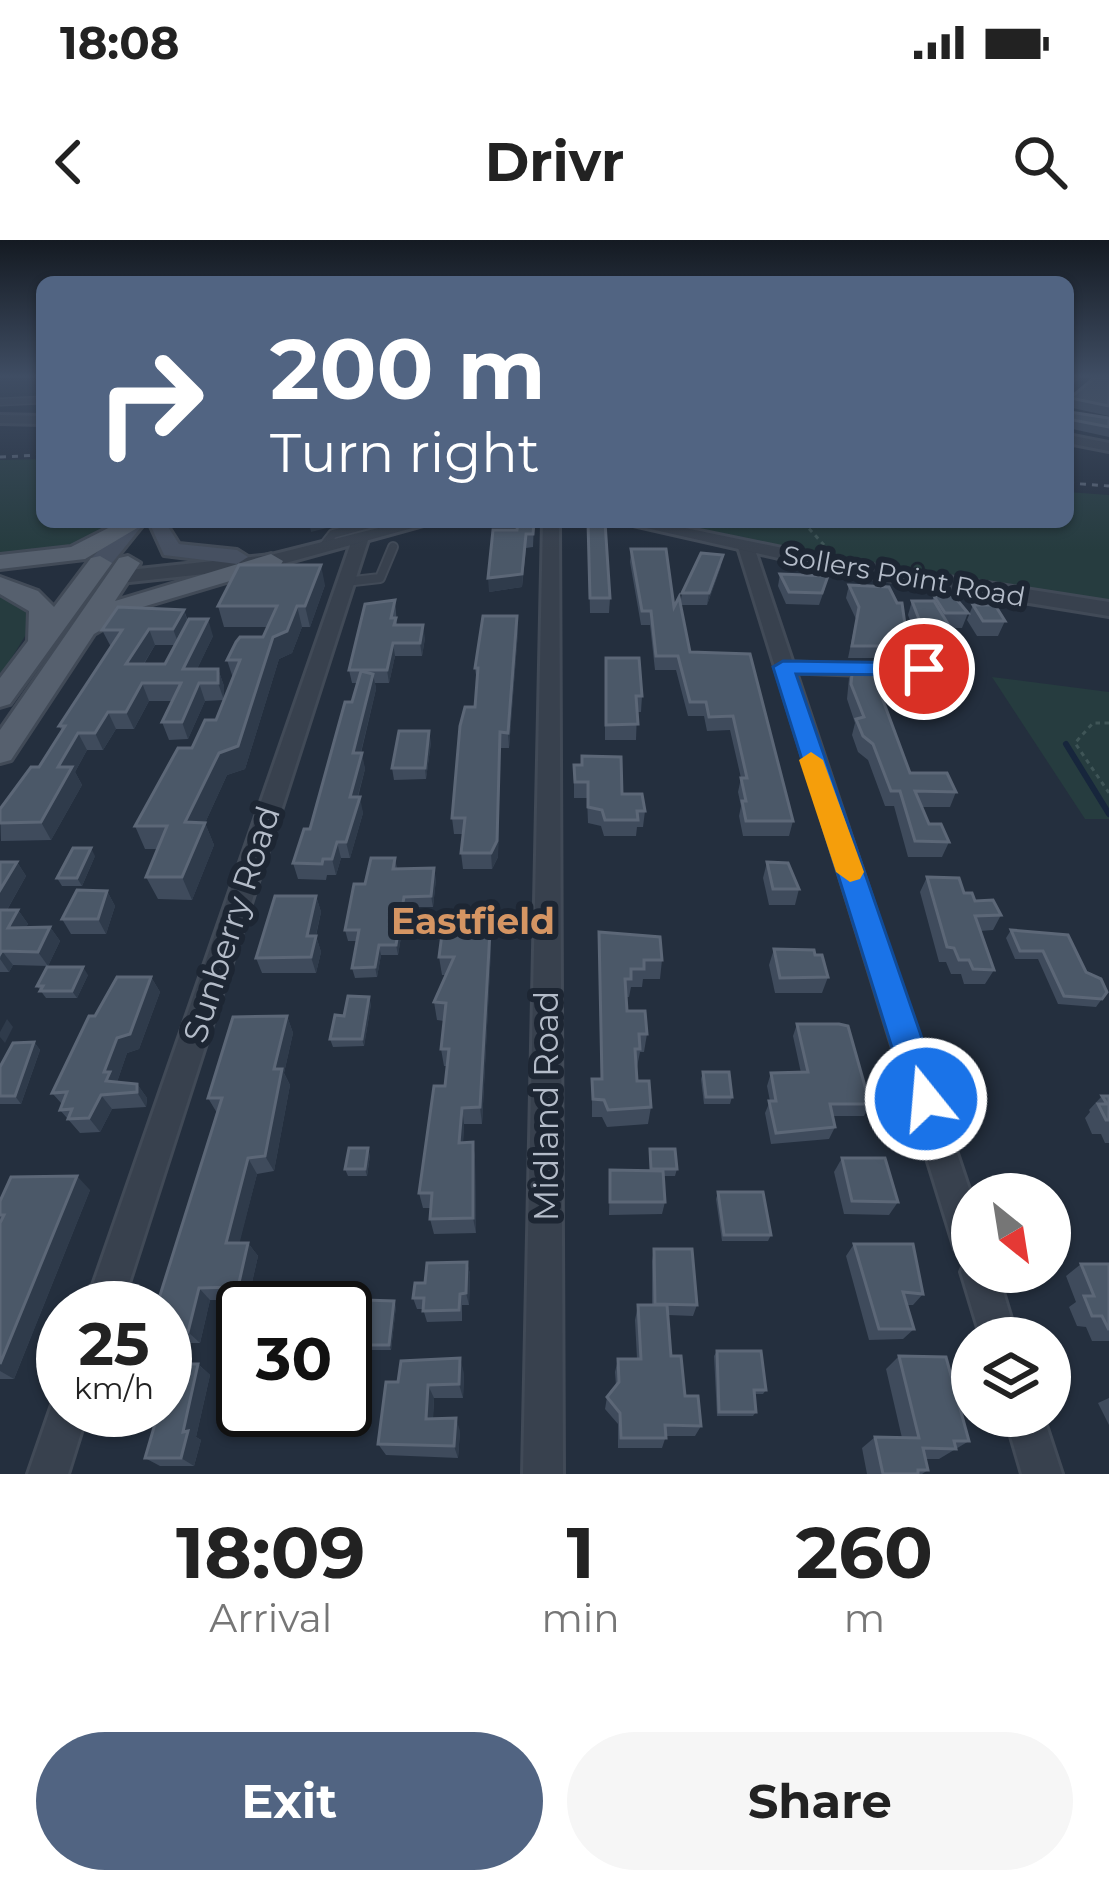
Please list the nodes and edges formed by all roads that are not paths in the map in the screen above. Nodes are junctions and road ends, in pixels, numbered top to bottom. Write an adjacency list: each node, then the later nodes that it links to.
1 (1074, 440): 2 (street)
2 (1109, 447)
3 (135, 528): 14 (main road)
4 (142, 528): 15 (main road)
5 (151, 528): 12 (main road)
6 (551, 528): 32 (street, Midland Road)
7 (676, 528): 11 (street, Sollers Point Road)
8 (368, 531): 10 (street); 17 (street, Sunberry Road)
9 (393, 547): 17 (lane)
10 (322, 548): 12 (street); 13 (street)
11 (746, 548): 18 (street, Sollers Point Road); 21 (street)
12 (237, 557): 15 (street)
13 (271, 560): 15 (street); 20 (main road)
14 (0, 563): 15 (main road)
15 (109, 571): 16 (main road); 19 (main road); 20 (main road)
16 (0, 582): 19 (main road)
17 (345, 582): 28 (street, Sunberry Road)
18 (1109, 610)
19 (42, 641): 25 (main road)
20 (74, 645): 26 (main road)
21 (783, 667): 23 (lane); 27 (street)
22 (924, 669): 24 (lane)
23 (870, 670)
24 (892, 670)
25 (0, 698)
26 (0, 753)
27 (951, 1182)
28 (112, 1281)
29 (60, 1437): 31 (street)
30 (1031, 1437): 33 (street)
31 (48, 1474)
32 (543, 1474)
33 (1042, 1474)

